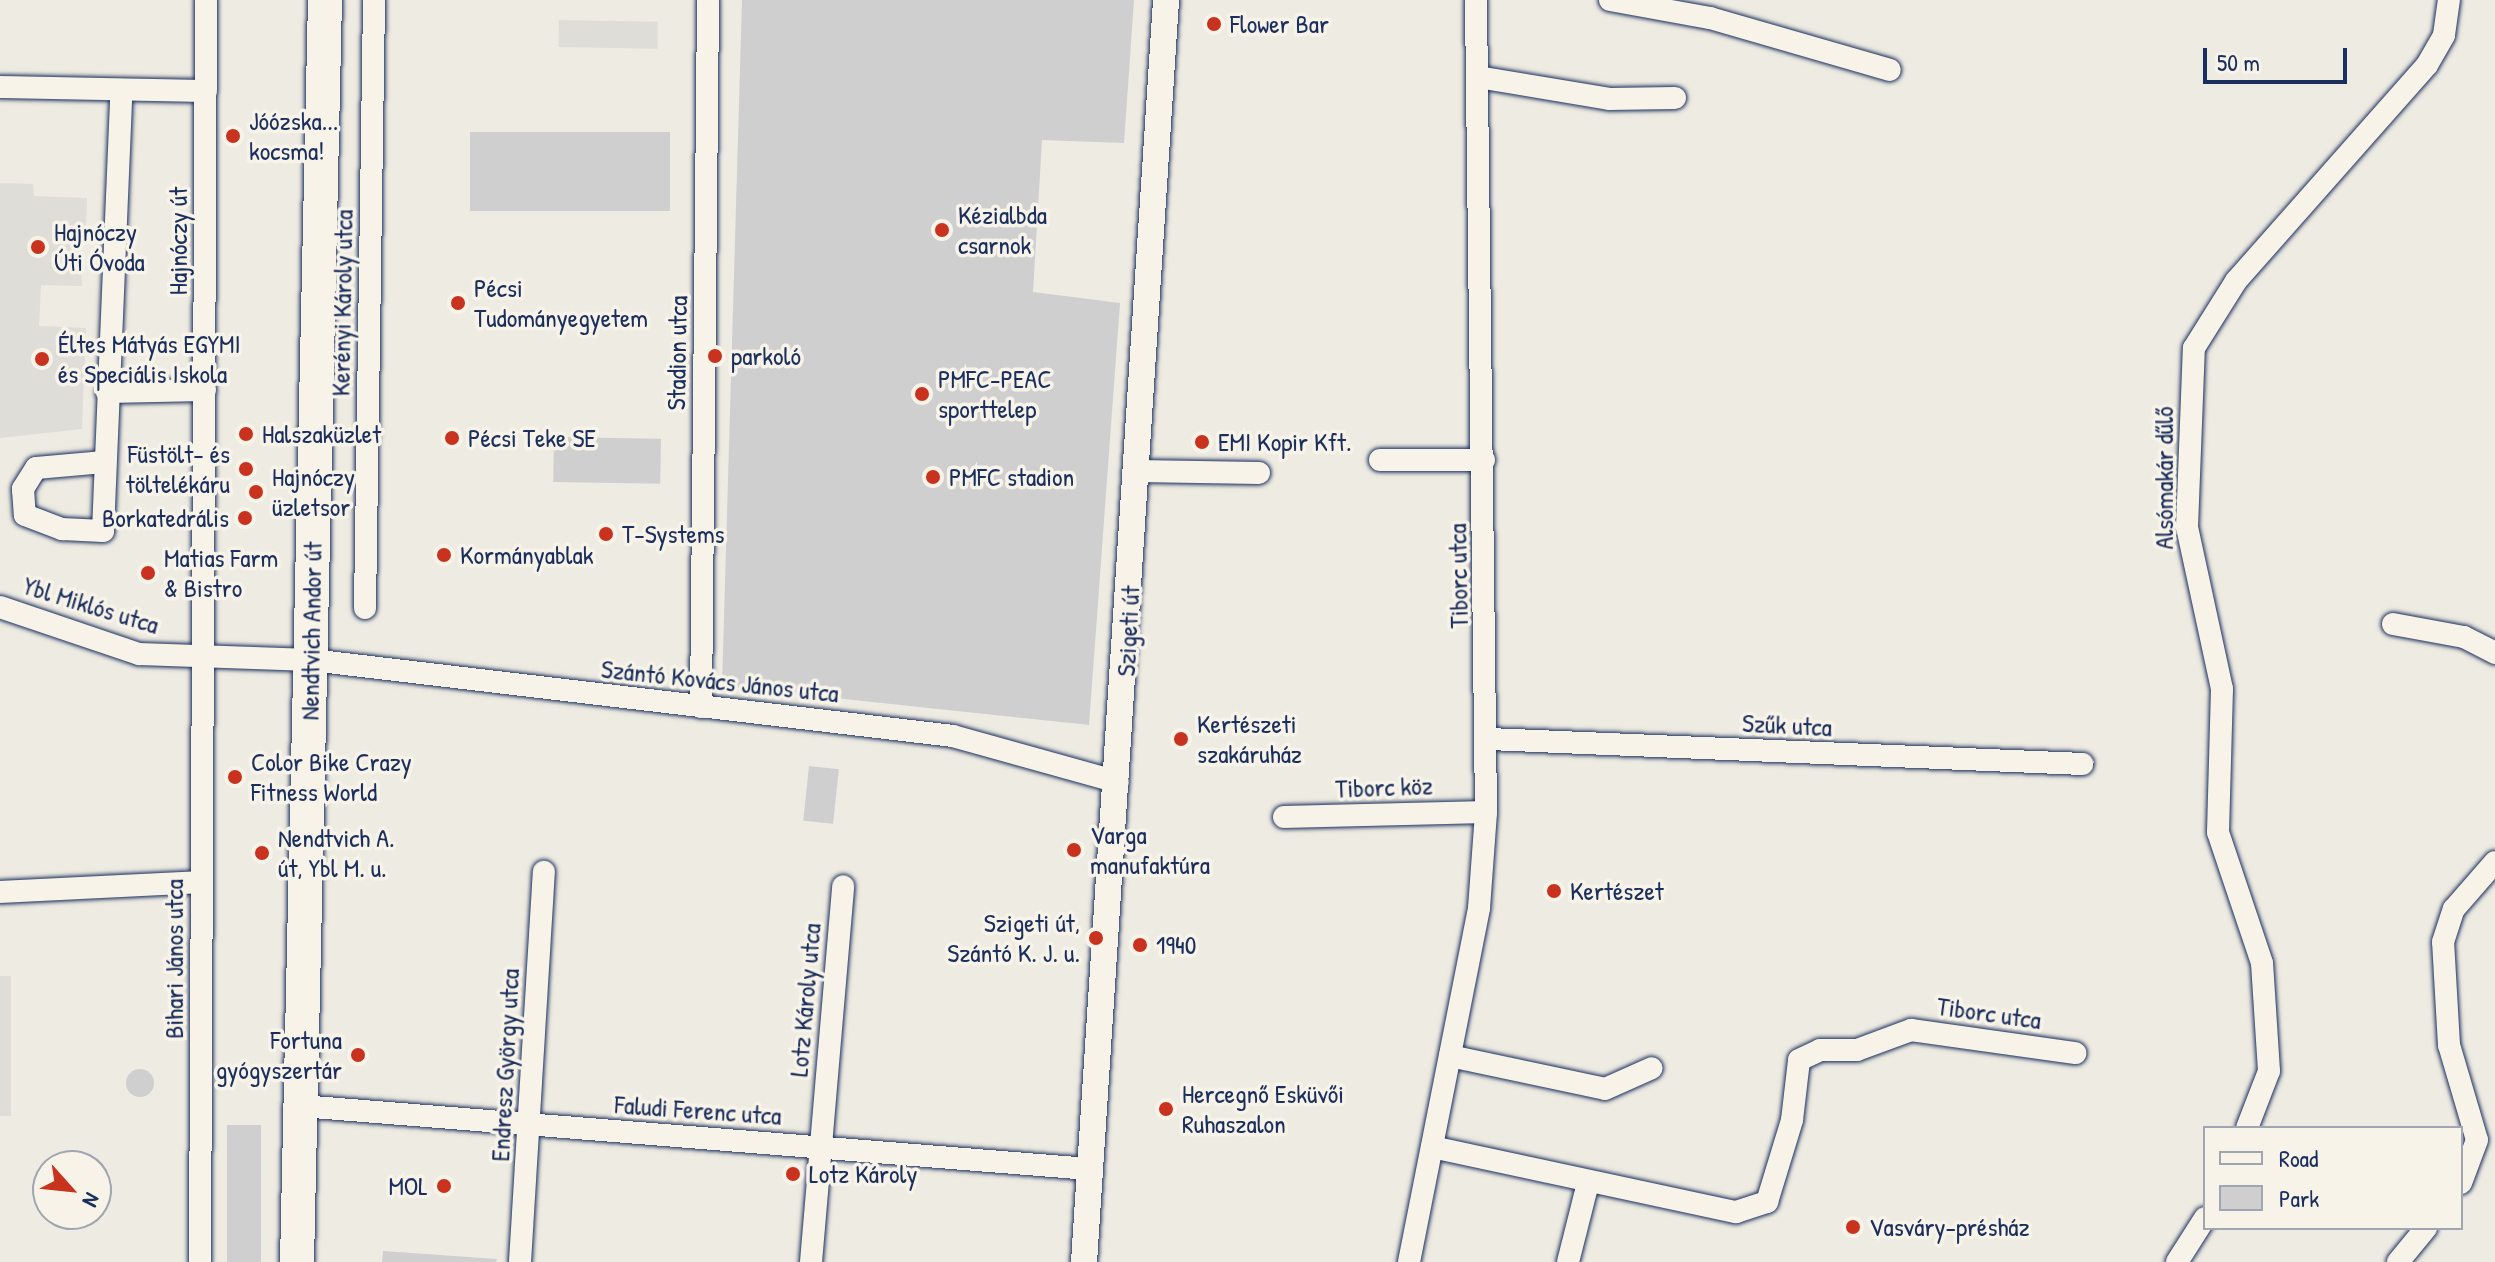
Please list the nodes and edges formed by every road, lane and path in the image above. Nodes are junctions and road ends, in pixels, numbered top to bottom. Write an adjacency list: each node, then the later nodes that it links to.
1 (206, 0): 12 (street, Hajnóczy út)
2 (325, 0): 27 (main road, Nendtvich Andor út)
3 (374, 0): 23 (street, Kerényi Károly utca)
4 (708, 0): 28 (street, Stadion utca)
5 (1166, 0): 20 (street, Szigeti út)
6 (1476, 0): 10 (street, Tiborc utca)
7 (1610, 0): 9 (street)
8 (2449, 0): 44 (street, Alsómakár dűlő)
9 (1890, 70)
10 (1478, 77): 14 (street); 18 (street, Tiborc utca)
11 (0, 87): 13 (street)
12 (206, 91): 13 (street); 15 (street, Hajnóczy út)
13 (121, 93): 16 (street)
14 (1675, 98)
15 (205, 390): 16 (street); 26 (street, Hajnóczy út)
16 (107, 392): 19 (street)
17 (1380, 460): 18 (street)
18 (1484, 460): 29 (street, Tiborc utca)
19 (104, 462)
20 (1137, 471): 21 (street); 31 (street, Szigeti út)
21 (1259, 473)
22 (0, 607): 26 (street, Ybl Miklós utca)
23 (365, 608)
24 (2393, 624): 25 (street)
25 (2495, 653)
26 (207, 657): 27 (street, Ybl Miklós utca); 36 (street, Bihari János utca)
27 (311, 660): 28 (street, Szántó Kovács János utca); 42 (main road, Nendtvich Andor út)
28 (701, 707): 31 (street, Szántó Kovács János utca)
29 (1489, 739): 30 (street, Szűk utca); 32 (street, Tiborc utca)
30 (2082, 764)
31 (1118, 782): 47 (street, Szigeti út)
32 (1486, 812): 33 (street, Tiborc köz); 40 (street, Tiborc utca)
33 (1284, 817)
34 (2495, 862): 48 (street)
35 (544, 872): 43 (street, Endresz György utca)
36 (202, 882): 38 (street); 52 (street, Bihari János utca)
37 (843, 886): 46 (street, Lotz Károly utca)
38 (0, 892)
39 (2075, 1053): 49 (street, Tiborc utca)
40 (1450, 1056): 41 (street); 45 (street, Tiborc utca)
41 (1652, 1068)
42 (301, 1106): 43 (street, Faludi Ferenc utca); 53 (main road, Nendtvich Andor út)
43 (530, 1126): 46 (street, Faludi Ferenc utca); 54 (street, Endresz György utca)
44 (2248, 1126)
45 (1432, 1147): 49 (street, Tiborc utca); 57 (street, Tiborc utca)
46 (819, 1148): 47 (street, Faludi Ferenc utca); 55 (street, Lotz Károly utca)
47 (1090, 1169): 56 (street, Szigeti út)
48 (2463, 1178)
49 (1588, 1183): 58 (street)
50 (2203, 1221): 59 (street)
51 (2424, 1230): 60 (street)
52 (200, 1262)
53 (297, 1262)
54 (520, 1262)
55 (811, 1262)
56 (1084, 1262)
57 (1409, 1262)
58 (1568, 1262)
59 (2177, 1262)
60 (2398, 1262)

